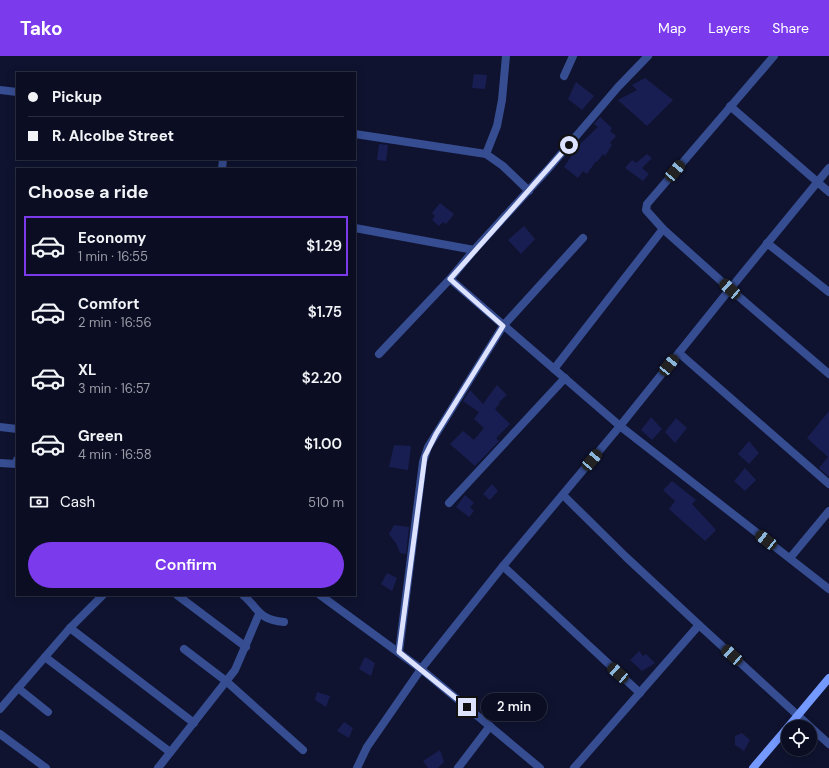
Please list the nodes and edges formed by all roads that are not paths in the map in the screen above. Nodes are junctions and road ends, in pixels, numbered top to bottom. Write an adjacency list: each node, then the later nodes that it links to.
1 (506, 56): 10 (street)
2 (573, 56): 5 (street)
3 (648, 56): 13 (street)
4 (774, 56): 8 (street)
5 (564, 76)
6 (0, 90): 7 (street)
7 (16, 92)
8 (730, 106): 12 (street); 16 (street)
9 (356, 134): 10 (street)
10 (486, 154): 13 (street)
11 (829, 168): 12 (street)
12 (817, 183): 14 (street); 18 (street)
13 (529, 191): 19 (street)
14 (829, 192)
15 (356, 228): 19 (street)
16 (663, 229): 21 (street); 26 (street)
17 (583, 238): 23 (street)
18 (768, 243): 21 (street); 22 (street)
19 (474, 250): 20 (street)
20 (450, 279): 23 (street); 25 (street)
21 (730, 289): 24 (street); 27 (street)
22 (829, 292)
23 (503, 326): 26 (street); 51 (street)
24 (679, 353): 29 (street); 34 (street)
25 (378, 354)
26 (554, 369): 28 (street)
27 (829, 374)
28 (565, 378): 29 (street); 36 (street)
29 (620, 426): 35 (street); 38 (street)
30 (0, 427): 31 (street)
31 (16, 429)
32 (0, 463): 33 (street)
33 (16, 464)
34 (829, 484)
35 (562, 495): 39 (street); 47 (street)
36 (449, 503)
37 (829, 511): 38 (street)
38 (790, 558): 40 (street)
39 (502, 566): 53 (street); 57 (street)
40 (829, 589)
41 (102, 596): 48 (street)
42 (178, 596): 49 (street)
43 (244, 596): 45 (street)
44 (321, 596): 51 (street)
45 (259, 614): 46 (street); 49 (street)
46 (284, 622)
47 (699, 625): 57 (street); 60 (street)
48 (70, 628): 52 (street); 62 (street)
49 (246, 647): 55 (street)
50 (184, 649): 55 (street)
51 (399, 652): 53 (street)
52 (45, 657): 56 (street); 68 (street)
53 (421, 669): 63 (street); 71 (street)
54 (829, 678): 60 (street)
55 (226, 681): 62 (street); 67 (street)
56 (18, 688): 58 (street); 59 (street)
57 (640, 693): 74 (street)
58 (0, 709)
59 (48, 712)
60 (798, 715): 61 (street); 66 (street)
61 (794, 720)
62 (194, 723): 68 (street)
63 (490, 726): 72 (street); 73 (street)
64 (0, 734): 69 (street)
65 (781, 735): 75 (street)
66 (829, 744)
67 (303, 750)
68 (170, 752): 70 (street)
69 (46, 768)
70 (158, 768)
71 (357, 768)
72 (458, 768)
73 (540, 768)
74 (574, 768)
75 (753, 768)

